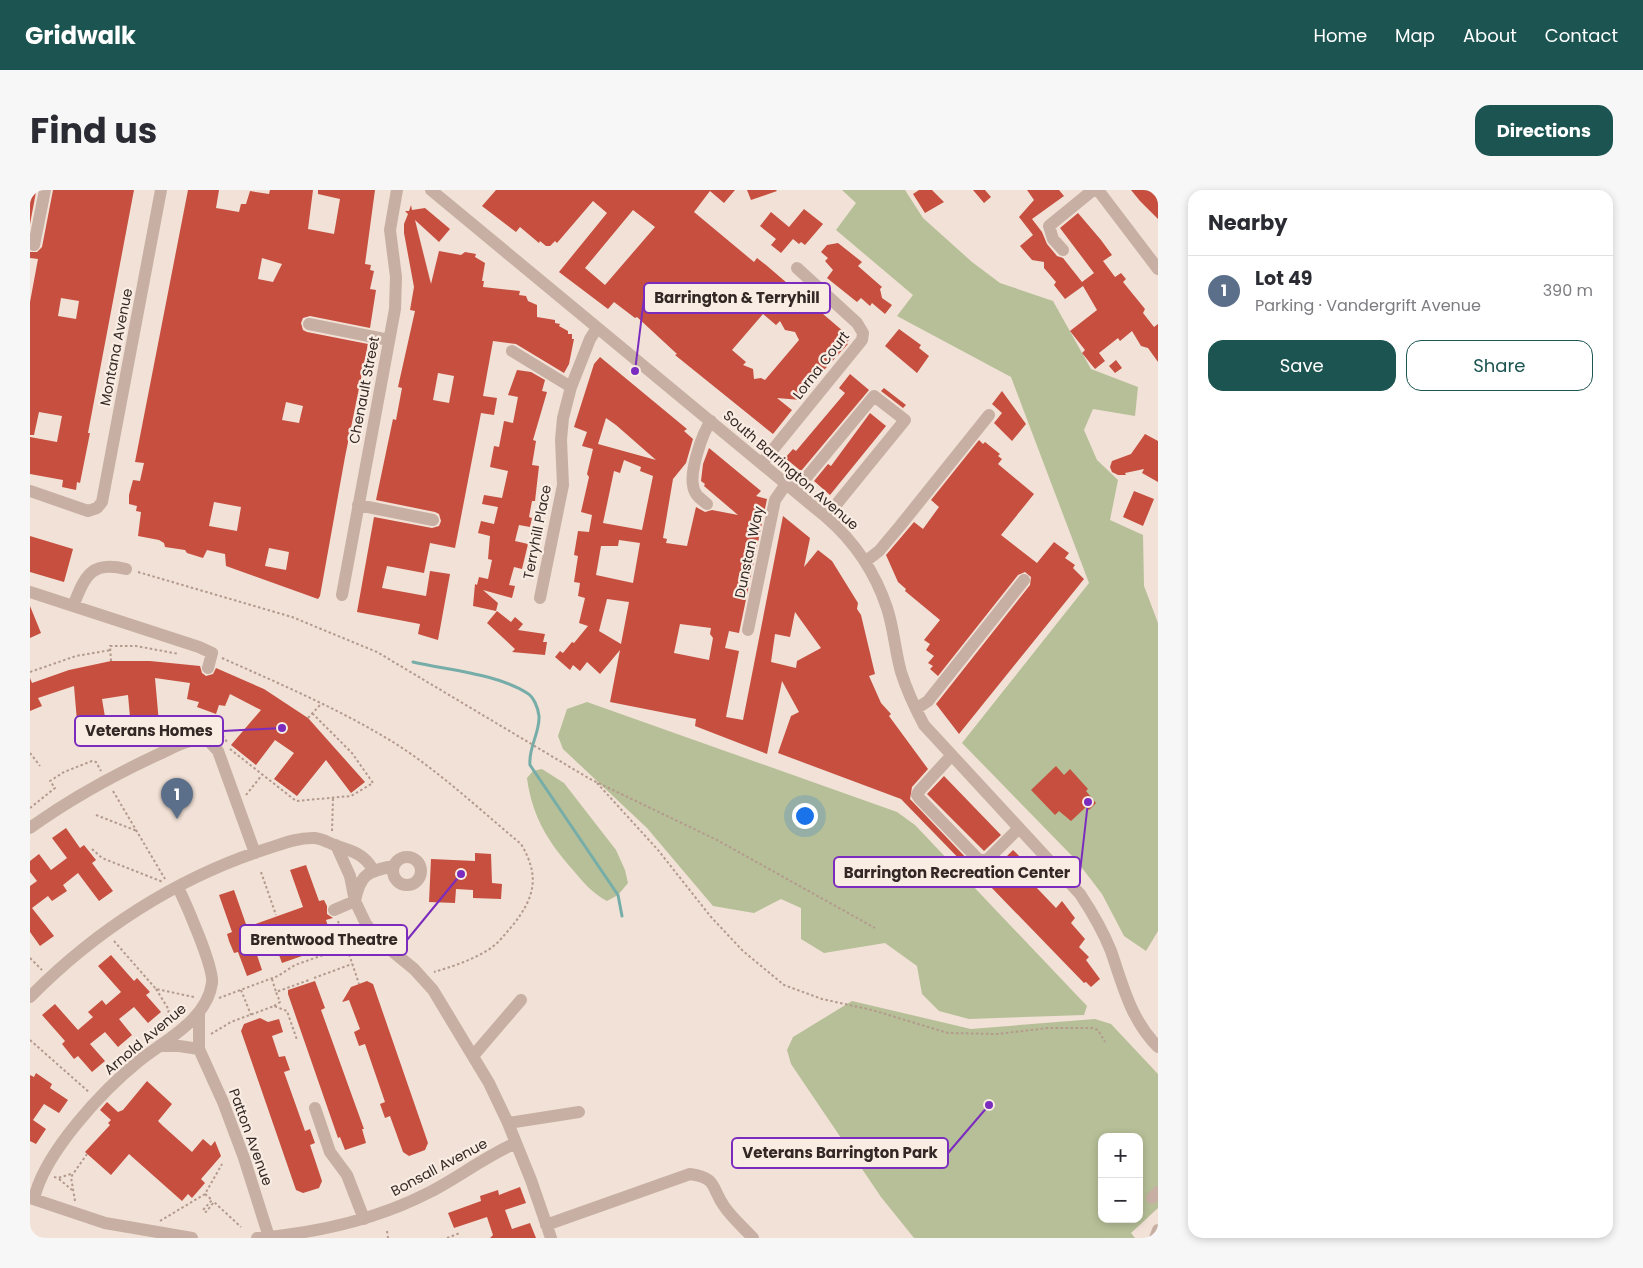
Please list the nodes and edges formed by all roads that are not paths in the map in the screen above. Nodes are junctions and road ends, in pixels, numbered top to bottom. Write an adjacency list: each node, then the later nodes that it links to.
1 (45, 190): 7 (street)
2 (161, 190): 20 (street, Montana Avenue)
3 (397, 190): 13 (street, Chenault Street)
4 (431, 190): 12 (street, South Barrington Avenue)
5 (1093, 190): 8 (street)
6 (1098, 190): 10 (street)
7 (34, 245)
8 (1063, 250)
9 (797, 268): 18 (street, Lorna Court)
10 (1158, 269)
11 (309, 324): 13 (street)
12 (597, 328): 15 (street, Terryhill Place); 17 (street, South Barrington Avenue)
13 (389, 340): 22 (street, Chenault Street)
14 (512, 351): 15 (street)
15 (571, 387): 30 (street, Terryhill Place)
16 (989, 415): 25 (street)
17 (711, 421): 18 (street, South Barrington Avenue); 21 (street)
18 (762, 463): 19 (street, South Barrington Avenue)
19 (790, 488): 23 (street, South Barrington Avenue); 23 (street, Dunstan Way); 32 (street, Dunstan Way)
20 (30, 491)
21 (707, 504)
22 (358, 505): 24 (street); 29 (street, Chenault Street)
23 (826, 517): 25 (street, South Barrington Avenue)
24 (433, 520)
25 (866, 561): 34 (street, South Barrington Avenue)
26 (126, 569): 31 (street)
27 (1024, 580): 34 (street)
28 (30, 592): 31 (street)
29 (342, 595)
30 (540, 598)
31 (73, 606): 33 (street)
32 (748, 630)
33 (208, 668)
34 (916, 709): 35 (street, South Barrington Avenue)
35 (951, 756): 37 (street, South Barrington Avenue); 37 (street)
36 (30, 828): 39 (street)
37 (1019, 828): 49 (street, South Barrington Avenue)
38 (336, 845): 39 (street); 41 (street); 43 (street)
39 (255, 853): 42 (street)
40 (394, 866): 41 (street)
41 (373, 870): 43 (street)
42 (178, 887): 45 (street); 47 (street, Arnold Avenue)
43 (355, 901): 44 (street); 51 (street)
44 (334, 910)
45 (30, 997)
46 (520, 1000): 51 (street)
47 (199, 1014): 48 (street, Arnold Avenue); 50 (street, Patton Avenue)
48 (159, 1046): 50 (street); 56 (street, Arnold Avenue)
49 (1158, 1047)
50 (199, 1049): 61 (street, Patton Avenue)
51 (473, 1056): 54 (street)
52 (315, 1108): 57 (street)
53 (579, 1112): 54 (street)
54 (508, 1123): 55 (street)
55 (516, 1143): 57 (street, Bonsall Avenue); 58 (street)
56 (32, 1198): 60 (street)
57 (364, 1219): 61 (street, Bonsall Avenue)
58 (546, 1224): 62 (street); 63 (street)
59 (1158, 1230): 64 (street)
60 (192, 1238)
61 (263, 1238)
62 (551, 1238)
63 (754, 1238)
64 (1155, 1238)

